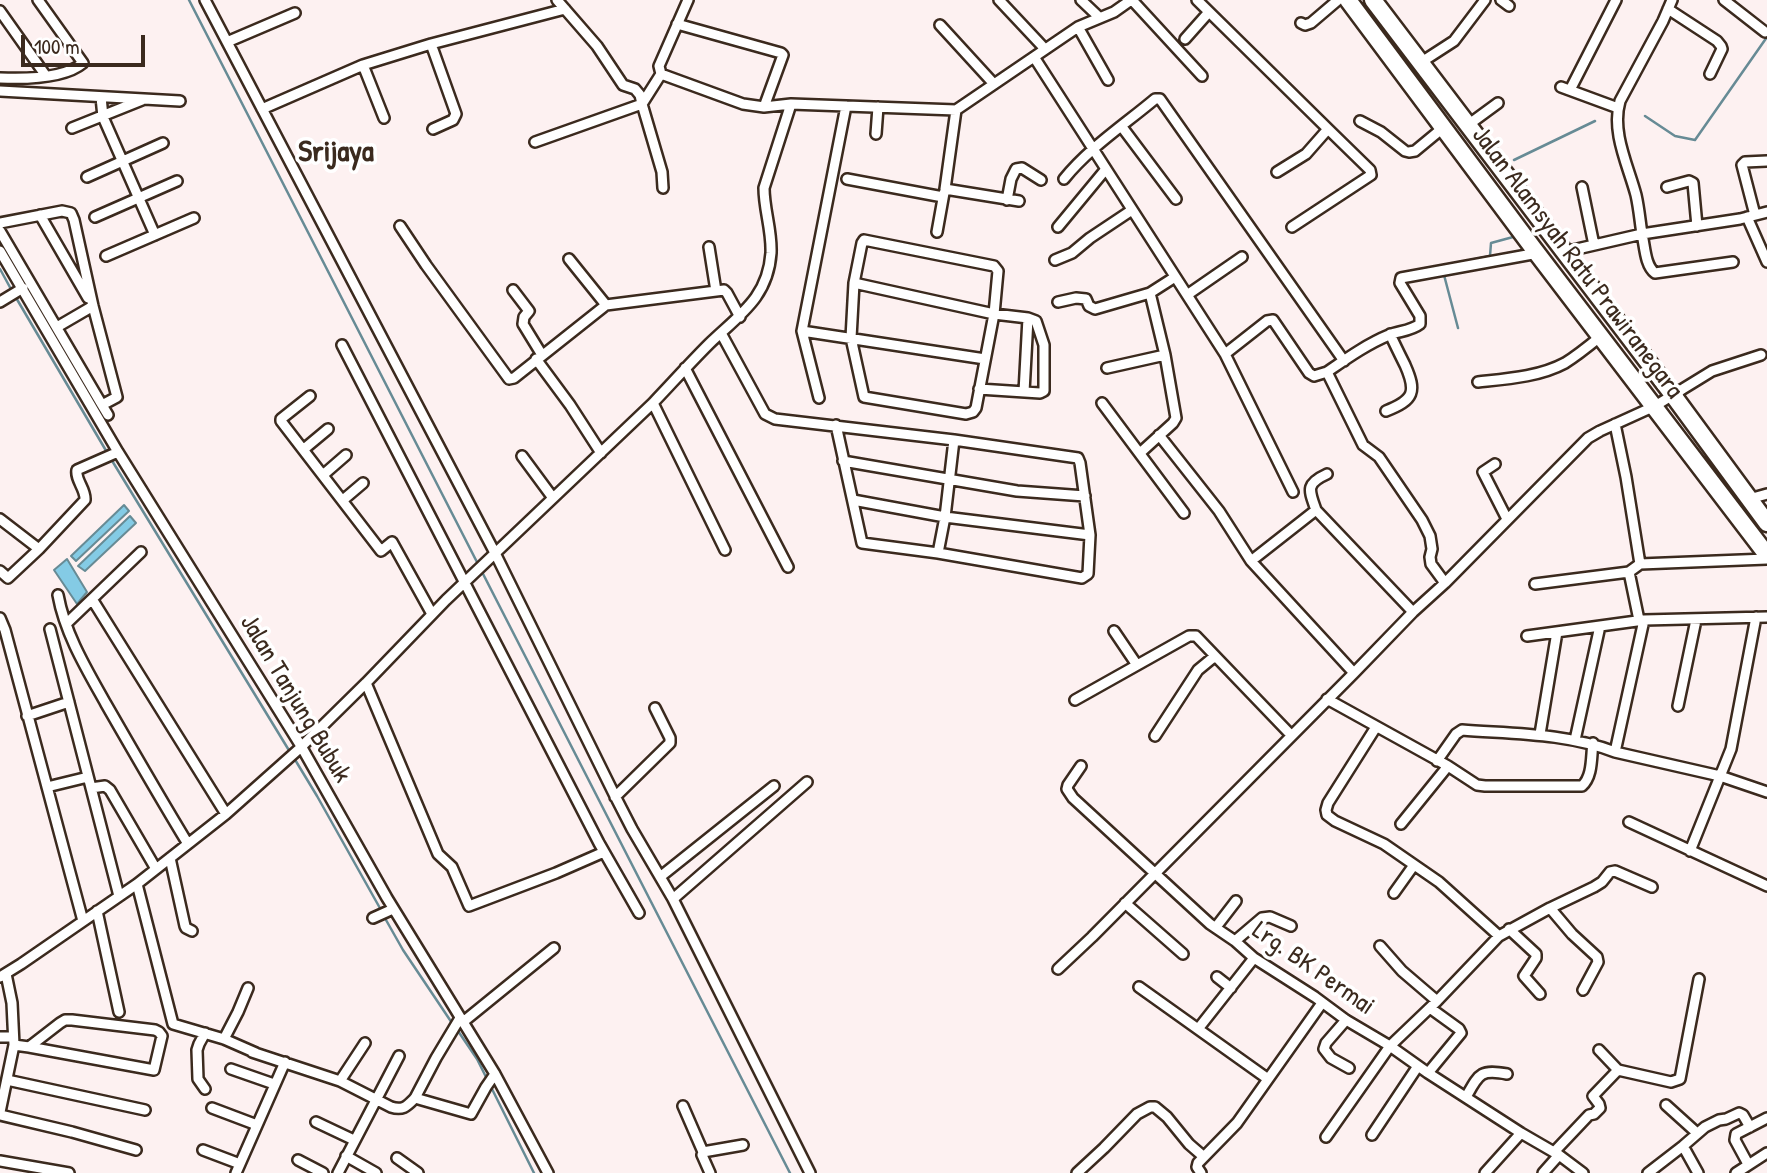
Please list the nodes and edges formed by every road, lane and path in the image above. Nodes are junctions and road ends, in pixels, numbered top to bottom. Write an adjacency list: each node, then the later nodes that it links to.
1 (38, 0): 35 (street)
2 (205, 0): 27 (street)
3 (557, 0): 16 (street)
4 (688, 0): 22 (street)
5 (999, 0): 29 (street)
6 (1081, 0): 20 (street)
7 (1131, 0): 20 (street); 36 (street)
8 (1196, 0): 18 (street)
9 (1338, 0): 21 (street)
10 (1348, 0): 58 (highway, Jalan Alamsyah Ratu Prawiranegara)
11 (1373, 0): 31 (highway, Jalan Alamsyah Ratu Prawiranegara)
12 (1485, 0): 31 (street)
13 (1616, 0): 52 (street)
14 (1724, 0): 25 (street)
15 (1670, 5): 34 (street); 52 (street)
16 (565, 9): 28 (street); 45 (street)
17 (0, 11): 35 (street)
18 (1209, 12): 26 (street); 61 (street)
19 (295, 13): 27 (street)
20 (1100, 18): 24 (street)
21 (1301, 23)
22 (677, 24): 33 (street); 48 (street)
23 (940, 25): 39 (street)
24 (1078, 27): 29 (street); 38 (street)
25 (1765, 32)
26 (1185, 39)
27 (227, 42): 50 (street)
28 (431, 44): 32 (street); 60 (street)
29 (1045, 49): 30 (street)
30 (1034, 57): 39 (street); 65 (street)
31 (1420, 63): 56 (highway, Jalan Alamsyah Ratu Prawiranegara)
32 (363, 65): 50 (street); 54 (street)
33 (660, 74): 45 (street); 48 (street)
34 (1710, 74)
35 (46, 76): 37 (street)
36 (1202, 76)
37 (0, 78)
38 (1108, 80)
39 (994, 84): 51 (street)
40 (0, 91): 41 (street)
41 (102, 97): 42 (street); 53 (street)
42 (144, 99): 43 (street); 53 (street)
43 (180, 101)
44 (1498, 103): 56 (street)
45 (642, 104): 63 (street); 77 (street)
46 (791, 104): 47 (street); 48 (street); 120 (street)
47 (846, 106): 49 (street); 124 (street)
48 (764, 107)
49 (878, 107): 51 (street); 62 (street)
50 (262, 109): 185 (street)
51 (956, 110): 78 (street)
52 (1618, 111): 96 (street)
53 (103, 117): 59 (street); 67 (street)
54 (384, 118)
55 (1360, 121): 58 (street)
56 (1468, 125): 100 (highway, Jalan Alamsyah Ratu Prawiranegara)
57 (1122, 127): 65 (street); 80 (street); 135 (street)
58 (1444, 127): 101 (highway, Jalan Alamsyah Ratu Prawiranegara)
59 (72, 128)
60 (433, 129)
61 (1328, 130): 69 (street); 93 (street)
62 (876, 134)
63 (535, 142)
64 (163, 143): 67 (street)
65 (1093, 148): 68 (street); 72 (street)
66 (1767, 161): 86 (street)
67 (123, 162): 70 (street); 79 (street)
68 (1106, 169): 83 (street); 92 (street)
69 (1277, 172)
70 (87, 177)
71 (847, 179): 78 (street)
72 (1064, 179)
73 (1041, 180): 81 (street)
74 (177, 181): 79 (street)
75 (1582, 187): 98 (street)
76 (1667, 187): 91 (street)
77 (663, 188)
78 (944, 193): 81 (street); 95 (street)
79 (139, 198): 87 (street); 97 (street)
80 (1176, 199)
81 (1007, 200): 82 (street)
82 (1019, 201)
83 (1132, 211): 106 (street); 109 (street)
84 (1767, 212): 86 (street)
85 (40, 215): 89 (street); 118 (street); 118 (street)
86 (1751, 216): 91 (street); 108 (street)
87 (95, 217)
88 (194, 218): 97 (street)
89 (0, 223)
90 (400, 226): 133 (street)
91 (1697, 226): 96 (street)
92 (1058, 227)
93 (1292, 227)
94 (0, 231): 122 (street)
95 (937, 232)
96 (1642, 234): 98 (street); 107 (street)
97 (155, 235): 103 (street)
98 (1594, 245): 100 (street)
99 (709, 247): 112 (street)
100 (1564, 252): 142 (highway, Jalan Alamsyah Ratu Prawiranegara)
101 (1538, 253): 126 (street); 127 (highway, Jalan Alamsyah Ratu Prawiranegara)
102 (1, 254): 114 (street, Jalan Tanjung Bubuk)
103 (106, 257)
104 (1242, 257): 115 (street)
105 (569, 259): 117 (street)
106 (1055, 260)
107 (1733, 262)
108 (1767, 262)
109 (1175, 277): 113 (street); 115 (street)
110 (854, 284): 119 (street); 119 (street); 128 (street)
111 (513, 289): 133 (street)
112 (716, 291): 117 (street); 120 (street)
113 (1150, 293): 116 (street); 131 (street)
114 (12, 295): 123 (street, Jalan Tanjung Bubuk)
115 (1186, 295): 130 (street)
116 (1058, 302)
117 (606, 305): 133 (street)
118 (93, 306): 122 (street); 149 (street)
119 (994, 314): 121 (street); 134 (street)
120 (740, 317): 125 (street)
121 (1028, 318): 141 (street); 141 (street)
122 (56, 325): 123 (street); 149 (street)
123 (46, 329): 149 (street, Jalan Tanjung Bubuk)
124 (802, 331): 128 (street); 144 (street)
125 (721, 333): 136 (street); 151 (street)
126 (1390, 334): 135 (street); 148 (street)
127 (1601, 336): 139 (street); 147 (highway, Jalan Alamsyah Ratu Prawiranegara)
128 (851, 338): 134 (street); 140 (street)
129 (342, 345): 192 (street)
130 (1224, 354): 138 (street); 167 (street)
131 (1165, 355): 137 (street); 153 (street)
132 (1761, 355): 142 (street)
133 (539, 357): 157 (street)
134 (985, 359): 140 (street)
135 (1344, 361): 138 (street)
136 (685, 368): 145 (street); 189 (street)
137 (1107, 368)
138 (1326, 372): 193 (street)
139 (1478, 382)
140 (979, 389): 141 (street)
141 (1024, 392)
142 (1672, 395): 147 (street); 171 (highway, Jalan Alamsyah Ratu Prawiranegara)
143 (310, 396): 155 (street)
144 (819, 398)
145 (653, 403): 157 (street); 182 (street)
146 (1102, 403): 158 (street)
147 (1655, 406): 150 (street); 186 (highway, Jalan Alamsyah Ratu Prawiranegara)
148 (1386, 411)
149 (103, 412): 156 (street, Jalan Tanjung Bubuk)
150 (1615, 424): 178 (street); 188 (street)
151 (836, 425): 154 (street); 161 (street)
152 (328, 429): 155 (street)
153 (1159, 435): 158 (street); 187 (street)
154 (954, 440): 165 (street); 169 (street)
155 (304, 449): 164 (street)
156 (114, 453): 181 (street); 226 (street, Jalan Tanjung Bubuk)
157 (601, 453): 170 (street)
158 (1140, 453): 175 (street)
159 (346, 455): 164 (street)
160 (522, 456): 170 (street)
161 (843, 461): 165 (street); 173 (street)
162 (1495, 464): 178 (street)
163 (1327, 474): 174 (street)
164 (323, 475): 172 (street)
165 (950, 480): 169 (street); 176 (street)
166 (363, 483): 172 (street)
167 (1293, 492)
168 (1767, 494): 171 (street)
169 (1086, 496): 180 (street)
170 (553, 498): 185 (street)
171 (1749, 499): 179 (highway, Jalan Alamsyah Ratu Prawiranegara)
172 (342, 500): 198 (street)
173 (853, 500): 176 (street); 184 (street)
174 (1315, 510): 187 (street); 197 (street)
175 (1184, 513)
176 (945, 517): 180 (street); 184 (street)
177 (1, 519): 181 (street)
178 (1507, 519): 193 (street)
179 (1767, 523)
180 (1090, 535): 184 (street)
181 (39, 549): 190 (street)
182 (725, 550)
183 (141, 552): 196 (street)
184 (938, 553)
185 (492, 555): 192 (street); 238 (street)
186 (1767, 557): 188 (street)
187 (1251, 561): 212 (street)
188 (1640, 564): 191 (street)
189 (788, 567)
190 (0, 571)
191 (1629, 572): 194 (street); 202 (street)
192 (468, 580): 198 (street); 244 (street)
193 (1445, 583): 197 (street)
194 (1535, 584)
195 (58, 595): 204 (street)
196 (92, 599): 204 (street); 239 (street)
197 (1413, 612): 212 (street)
198 (432, 614): 213 (street)
199 (1756, 617): 200 (street); 203 (street); 231 (street)
200 (1767, 617)
201 (0, 618): 219 (street)
202 (1641, 620): 203 (street); 205 (street); 227 (street)
203 (1696, 620): 217 (street)
204 (66, 624): 242 (street)
205 (1600, 626): 208 (street); 224 (street)
206 (50, 629): 216 (street)
207 (1114, 631): 211 (street)
208 (1557, 632): 209 (street); 222 (street)
209 (1527, 636)
210 (1215, 656): 211 (street); 221 (street); 223 (street)
211 (1137, 666): 215 (street)
212 (1354, 673): 214 (street)
213 (366, 683): 226 (street); 244 (street)
214 (1327, 699): 220 (street); 221 (street)
215 (1075, 700)
216 (69, 702): 219 (street); 232 (street)
217 (1678, 706)
218 (654, 708): 238 (street)
219 (27, 716): 235 (street)
220 (1376, 727): 228 (street); 246 (street)
221 (1292, 734): 248 (street)
222 (1540, 734): 224 (street); 228 (street)
223 (1155, 736)
224 (1575, 740): 225 (street)
225 (1593, 743): 227 (street); 230 (street)
226 (300, 747): 239 (street); 259 (street, Jalan Tanjung Bubuk)
227 (1615, 752): 231 (street)
228 (1437, 761): 230 (street)
229 (1081, 766): 248 (street, Lrg. BK Permai)
230 (1448, 766): 241 (street)
231 (1720, 776): 237 (street); 243 (street)
232 (88, 777): 235 (street); 236 (street)
233 (807, 782): 255 (street)
234 (774, 786): 249 (street)
235 (47, 787): 263 (street)
236 (91, 788): 247 (street); 254 (street)
237 (1767, 792)
238 (615, 797): 249 (street)
239 (226, 814): 242 (street)
240 (1629, 822): 243 (street)
241 (1401, 824)
242 (188, 844): 245 (street)
243 (1690, 850): 251 (street)
244 (604, 852): 261 (street)
245 (170, 858): 247 (street); 267 (street)
246 (1413, 865): 253 (street); 268 (street)
247 (156, 869): 250 (street)
248 (1154, 874): 257 (street); 265 (street, Lrg. BK Permai)
249 (660, 877): 255 (street)
250 (136, 884): 254 (street); 289 (street)
251 (1767, 886)
252 (1652, 887): 258 (street)
253 (1394, 893)
254 (119, 896): 260 (street)
255 (673, 899): 351 (street)
256 (1236, 901): 265 (street)
257 (1125, 904): 272 (street); 274 (street)
258 (1550, 908): 266 (street); 281 (street)
259 (393, 909): 262 (street); 287 (street, Jalan Tanjung Bubuk)
260 (97, 911): 263 (street); 285 (street)
261 (639, 913)
262 (373, 918)
263 (83, 921): 275 (street)
264 (1291, 926): 269 (street)
265 (1216, 928): 269 (street, Lrg. BK Permai)
266 (1509, 929): 268 (street); 282 (street)
267 (192, 931)
268 (1499, 936): 284 (street)
269 (1236, 941): 273 (street, Lrg. BK Permai)
270 (1380, 946): 284 (street)
271 (554, 948): 287 (street)
272 (1183, 954)
273 (1254, 958): 280 (street); 283 (street, Lrg. BK Permai)
274 (1058, 969)
275 (3, 976): 292 (street)
276 (1217, 977): 280 (street)
277 (1699, 979): 302 (street)
278 (1139, 987): 288 (street)
279 (248, 988): 291 (street)
280 (1231, 988): 288 (street)
281 (1583, 990)
282 (1540, 994)
283 (1322, 1003): 286 (street, Lrg. BK Permai); 306 (street)
284 (1434, 1004): 294 (street); 303 (street)
285 (119, 1012)
286 (1346, 1020): 294 (street, Lrg. BK Permai); 300 (street)
287 (460, 1021): 305 (street, Jalan Tanjung Bubuk); 312 (street)
288 (1198, 1029): 306 (street)
289 (205, 1034): 291 (street); 310 (street)
290 (0, 1037): 292 (street)
291 (223, 1040): 298 (street)
292 (14, 1041): 295 (street); 307 (street)
293 (365, 1043): 308 (street)
294 (1390, 1046): 299 (street, Lrg. BK Permai); 326 (street)
295 (29, 1047): 295 (street)
296 (1599, 1050): 302 (street)
297 (399, 1056): 313 (street)
298 (285, 1062): 308 (street); 309 (street)
299 (1418, 1066): 303 (street, Lrg. BK Permai); 325 (street)
300 (1349, 1068)
301 (231, 1069): 309 (street)
302 (1618, 1070): 333 (street)
303 (1428, 1073): 311 (street, Lrg. BK Permai)
304 (1507, 1074): 311 (street)
305 (494, 1075): 312 (street); 349 (street, Jalan Tanjung Bubuk)
306 (1268, 1079): 336 (street)
307 (6, 1080): 317 (street); 318 (street)
308 (340, 1081): 313 (street)
309 (274, 1084): 321 (street)
310 (205, 1088)
311 (1466, 1097): 323 (street, Lrg. BK Permai)
312 (415, 1098): 313 (street)
313 (377, 1100): 327 (street)
314 (1666, 1105): 324 (street)
315 (683, 1106): 332 (street)
316 (212, 1108): 321 (street)
317 (145, 1110)
318 (0, 1114): 330 (street)
319 (1767, 1118): 322 (street)
320 (316, 1122): 327 (street)
321 (257, 1125): 341 (street)
322 (1750, 1126): 324 (street); 340 (street)
323 (1521, 1133): 333 (street, Lrg. BK Permai); 353 (street)
324 (1697, 1133): 329 (street)
325 (1372, 1135)
326 (1326, 1137)
327 (354, 1140): 335 (street)
328 (743, 1144): 332 (street)
329 (1683, 1146): 355 (street); 356 (street)
330 (136, 1150)
331 (203, 1150): 341 (street)
332 (703, 1152): 350 (street)
333 (1556, 1153): 343 (street, Lrg. BK Permai); 354 (street)
334 (1767, 1153): 340 (street)
335 (346, 1156): 346 (street); 347 (street)
336 (1204, 1157): 342 (street); 352 (street)
337 (397, 1158): 348 (street)
338 (298, 1160): 345 (street)
339 (0, 1161): 344 (street)
340 (1748, 1164): 357 (street)
341 (238, 1168)
342 (1202, 1172)
343 (1582, 1172)
344 (69, 1173)
345 (323, 1173)
346 (338, 1173)
347 (376, 1173)
348 (418, 1173)
349 (548, 1173)
350 (710, 1173)
351 (810, 1173)
352 (1077, 1173)
353 (1485, 1173)
354 (1543, 1173)
355 (1648, 1173)
356 (1698, 1173)
357 (1736, 1173)

